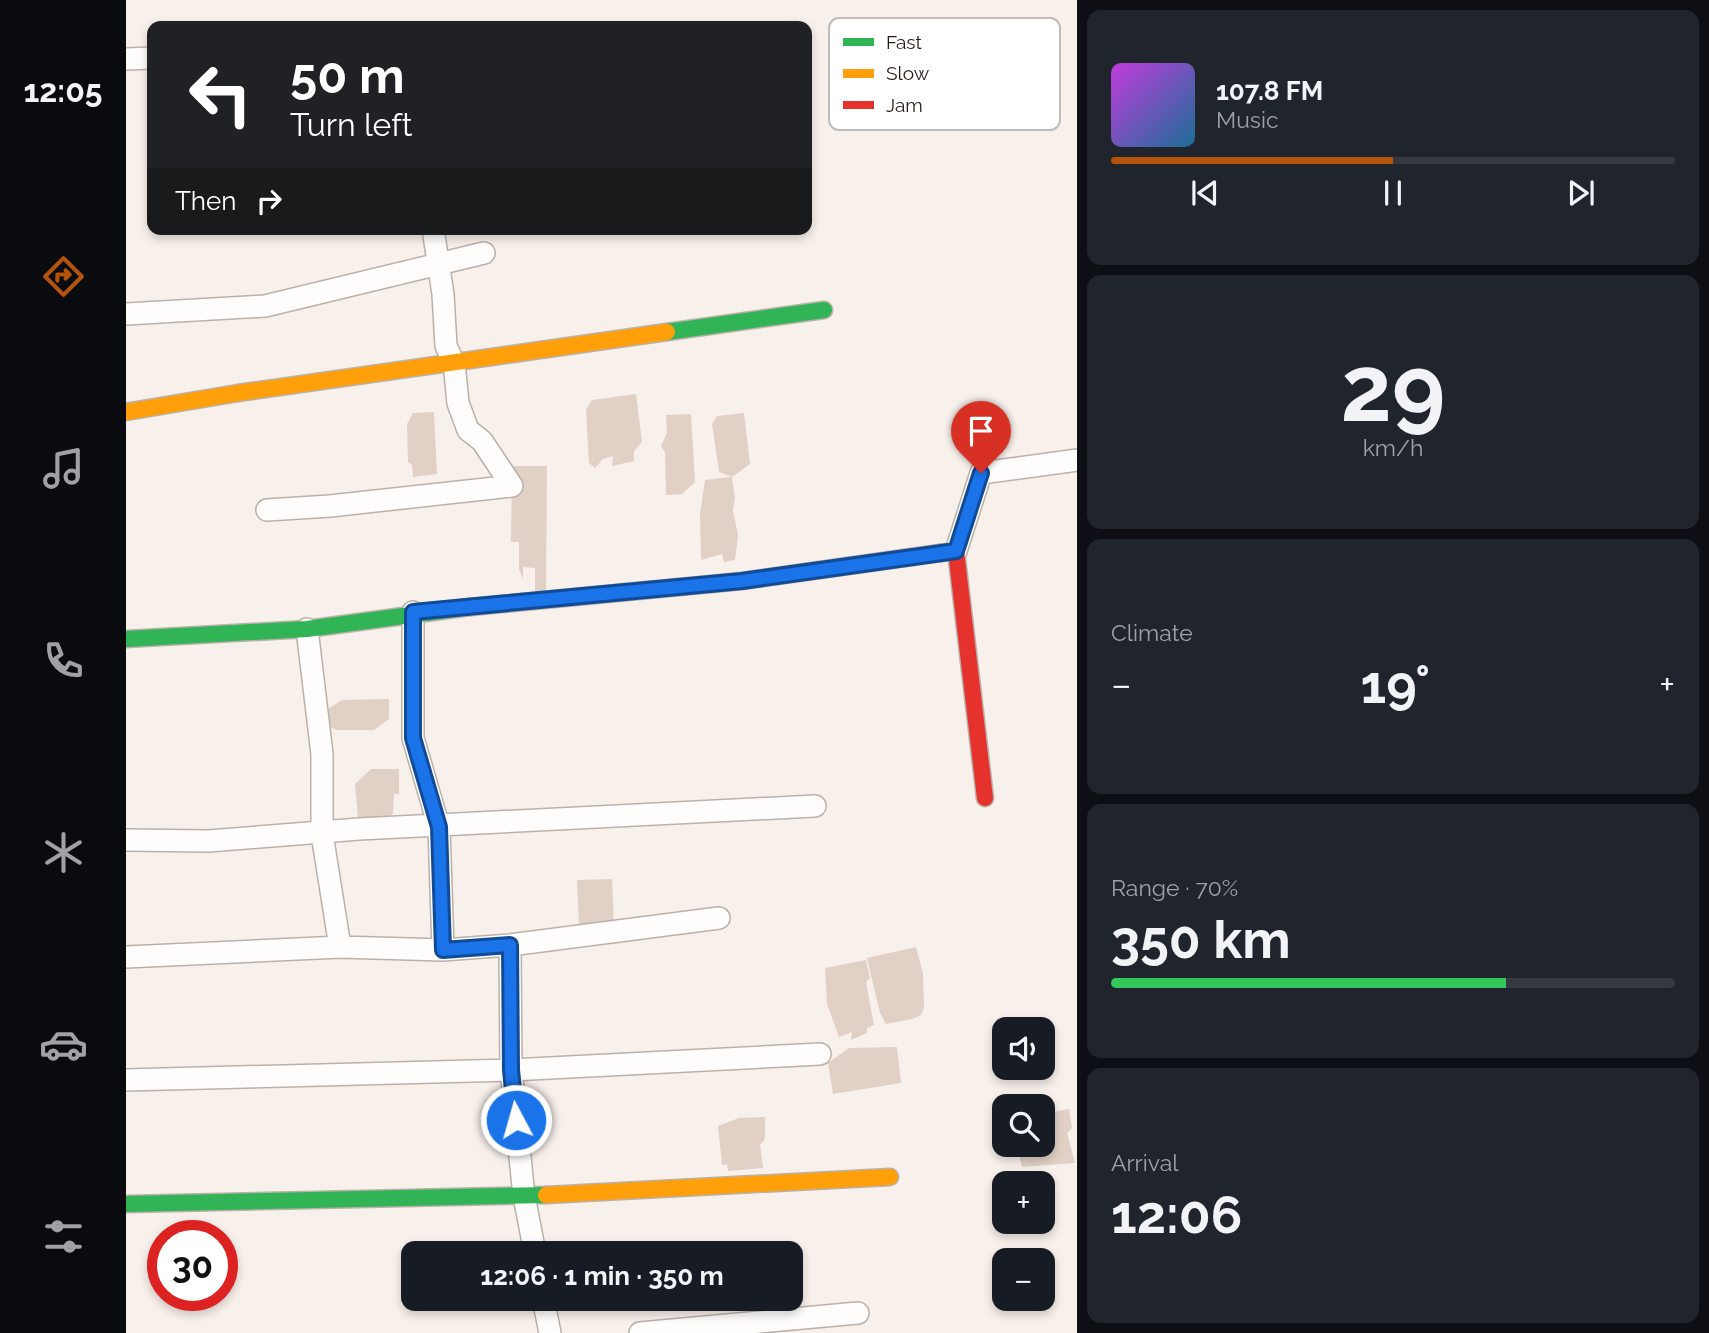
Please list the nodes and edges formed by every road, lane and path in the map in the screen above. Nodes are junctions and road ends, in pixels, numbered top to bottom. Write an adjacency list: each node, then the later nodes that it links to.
1 (147, 58): 2 (street)
2 (126, 59)
3 (434, 235): 5 (street)
4 (484, 253): 5 (street)
5 (438, 264): 7 (street); 8 (street)
6 (824, 310): 8 (street)
7 (126, 314)
8 (454, 363): 9 (street); 11 (street)
9 (126, 412)
10 (1077, 460): 12 (street)
11 (267, 510)
12 (956, 551): 13 (street); 16 (street)
13 (413, 612): 14 (street); 18 (street)
14 (307, 629): 15 (street); 19 (street)
15 (126, 639)
16 (985, 799)
17 (815, 806): 18 (street)
18 (439, 827): 19 (street); 24 (street)
19 (322, 834): 20 (street); 23 (street)
20 (126, 839)
21 (719, 918): 22 (street)
22 (510, 945): 24 (street); 27 (street)
23 (341, 947): 24 (street); 25 (street)
24 (443, 950)
25 (126, 957)
26 (820, 1054): 27 (street)
27 (511, 1070): 28 (street); 30 (street)
28 (126, 1080)
29 (890, 1177): 30 (street)
30 (524, 1196): 31 (street); 32 (street)
31 (126, 1204)
32 (533, 1241)
33 (546, 1311): 35 (street)
34 (858, 1313): 36 (street)
35 (550, 1333)
36 (640, 1333)

